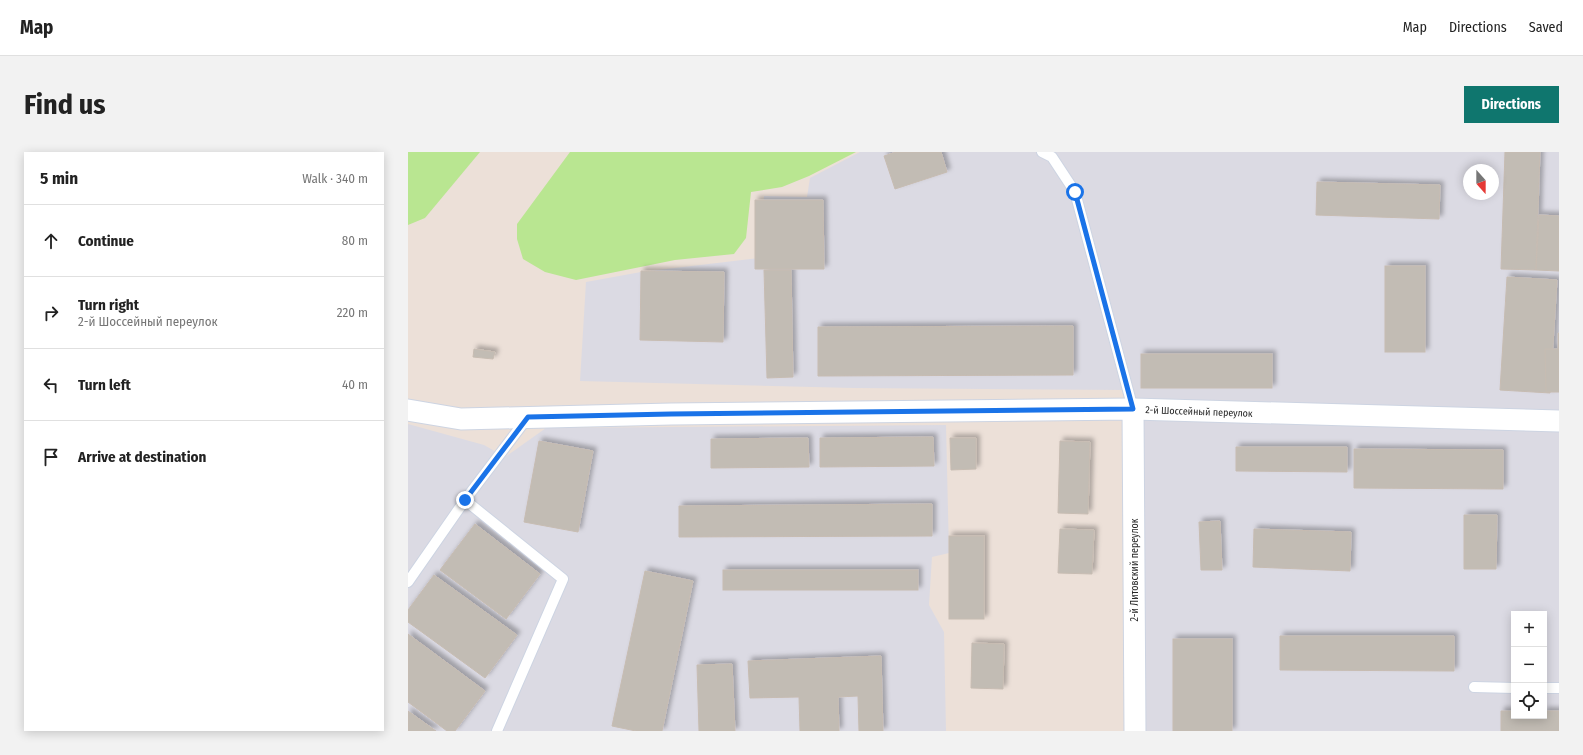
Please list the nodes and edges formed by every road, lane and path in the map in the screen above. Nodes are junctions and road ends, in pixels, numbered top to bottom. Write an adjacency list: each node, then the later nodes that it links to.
1 (1042, 152): 2 (lane)
2 (1052, 155): 3 (lane)
3 (1133, 409): 5 (street, 2-й Шоссейный переулок); 6 (street, 2-й Шоссейный переулок); 14 (street, 2-й Литовский переулок)
4 (408, 410): 5 (street, 2-й Шоссейный переулок)
5 (528, 417): 7 (lane)
6 (1559, 421)
7 (465, 500): 8 (lane); 13 (lane)
8 (408, 582)
9 (1474, 688): 10 (lane)
10 (1511, 688)
11 (1547, 688): 12 (lane)
12 (1559, 688)
13 (497, 731)
14 (1135, 731)

